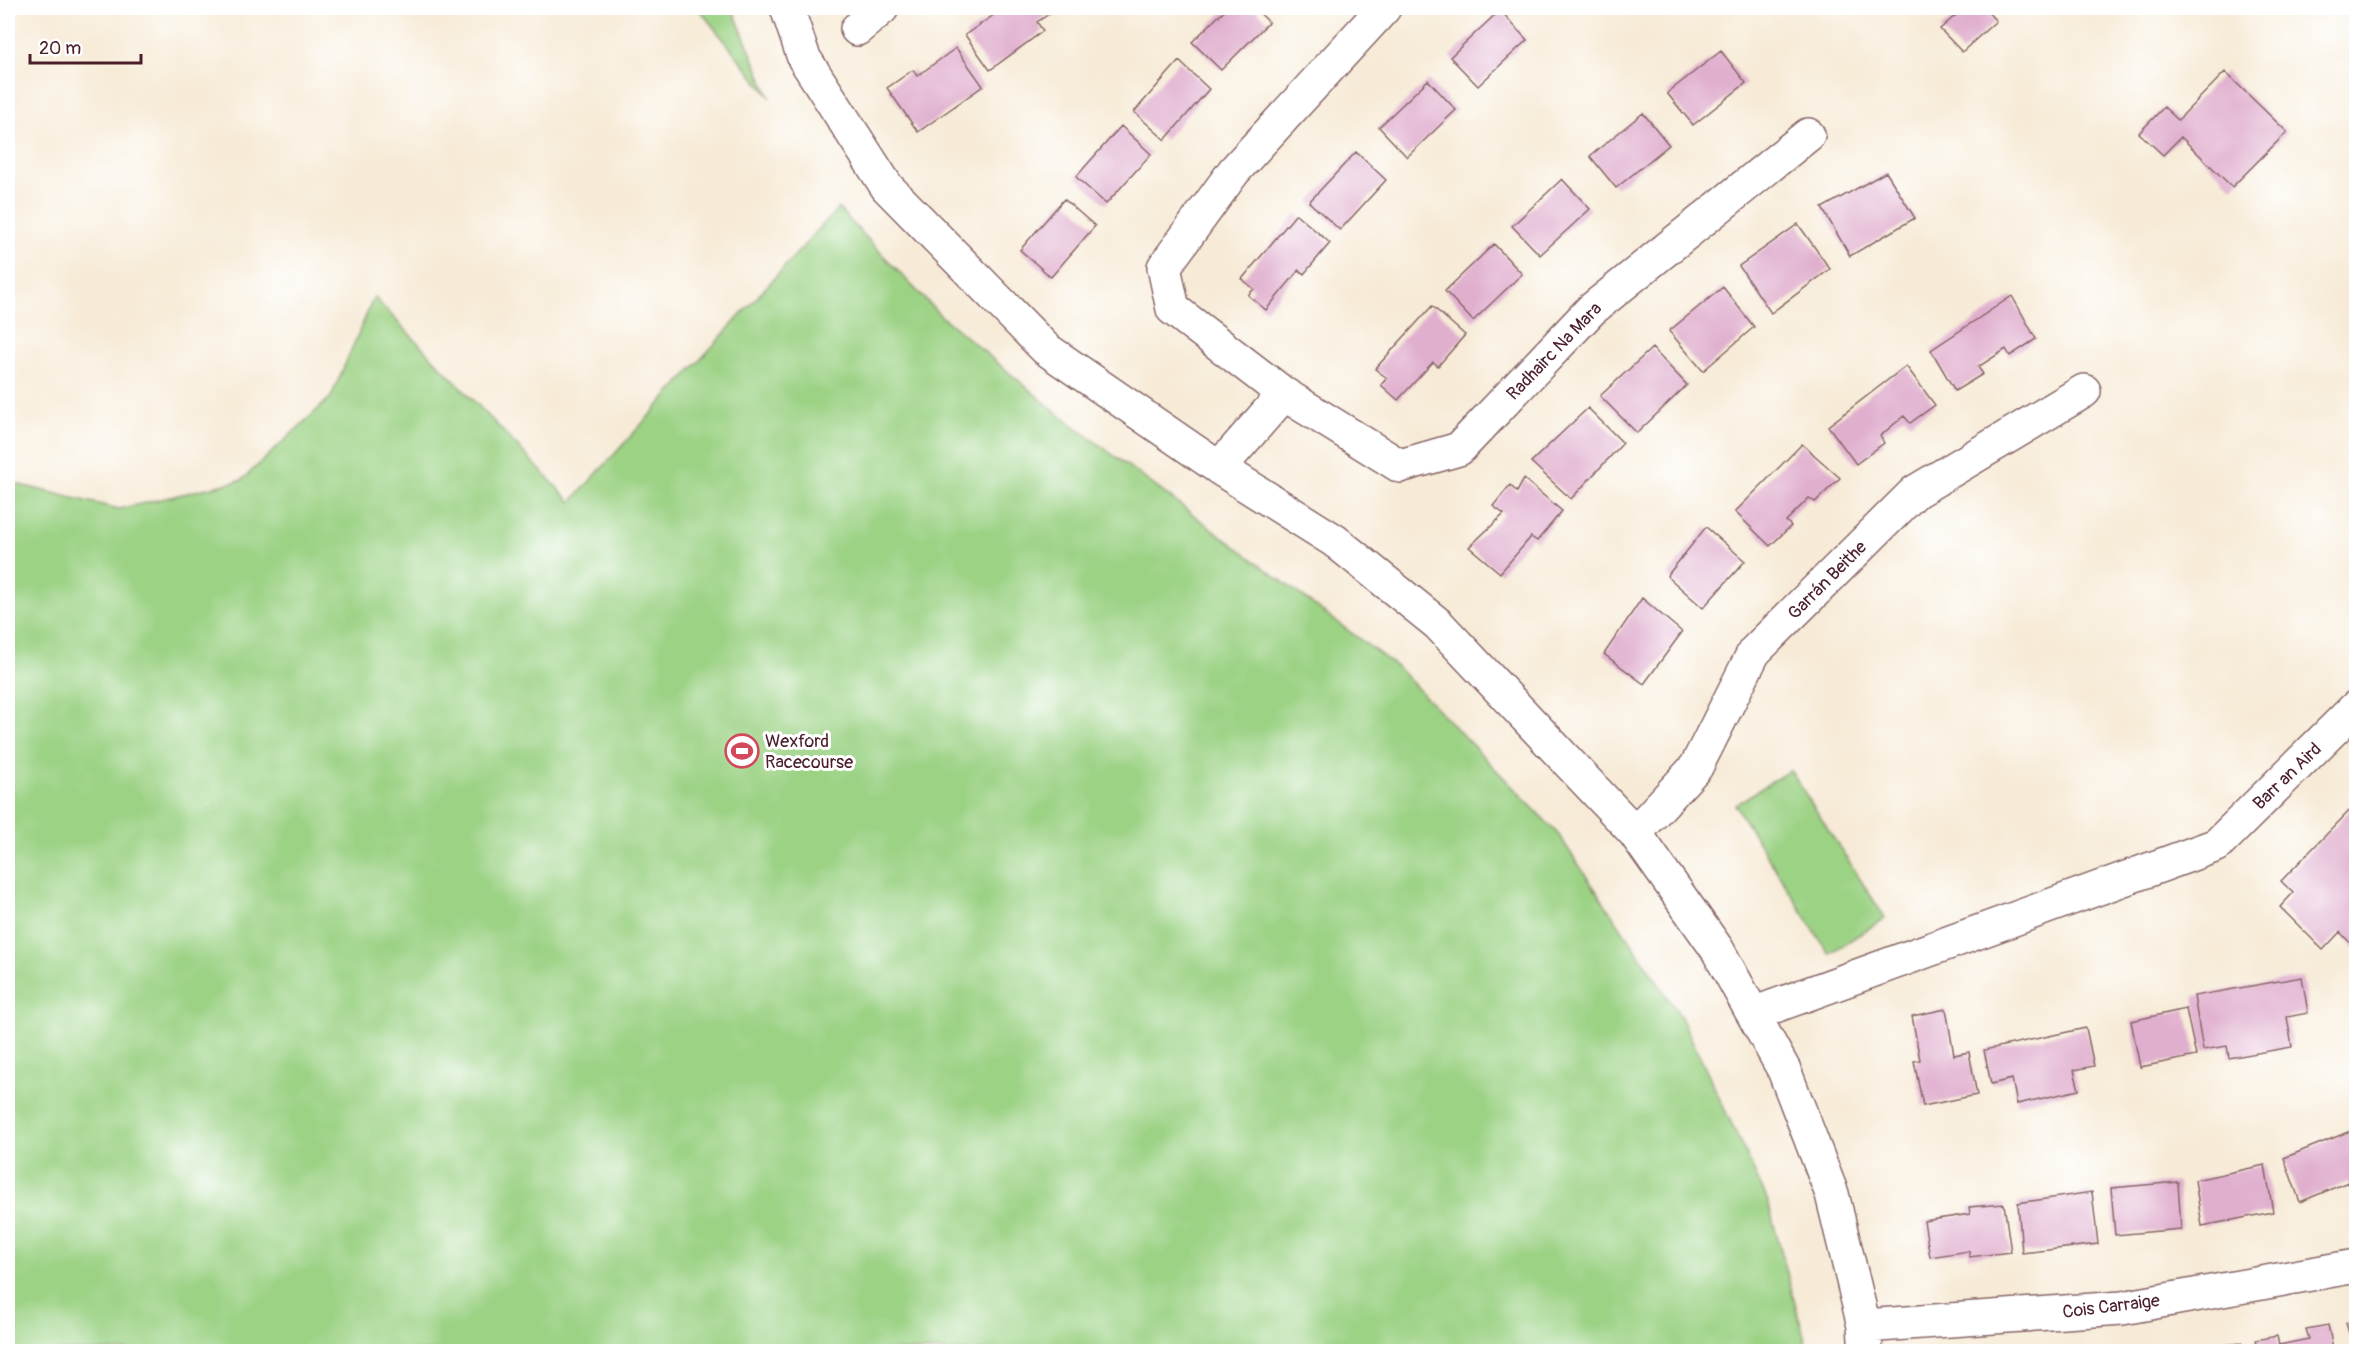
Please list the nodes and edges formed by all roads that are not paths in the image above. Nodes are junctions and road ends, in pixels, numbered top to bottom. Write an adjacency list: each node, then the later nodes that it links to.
1 (787, 8): 8 (street)
2 (882, 8): 4 (street)
3 (1384, 8): 7 (street, Radhairc Na Mara)
4 (857, 29)
5 (1808, 135): 7 (street, Radhairc Na Mara)
6 (2084, 391): 10 (street, Garrán Beithe)
7 (1284, 394): 8 (street)
8 (1219, 468): 10 (street)
9 (2356, 707): 11 (street, Barr an Aird)
10 (1635, 833): 11 (street)
11 (1753, 1014): 13 (street)
12 (2356, 1266): 13 (street, Cois Carraige)
13 (1865, 1339)

